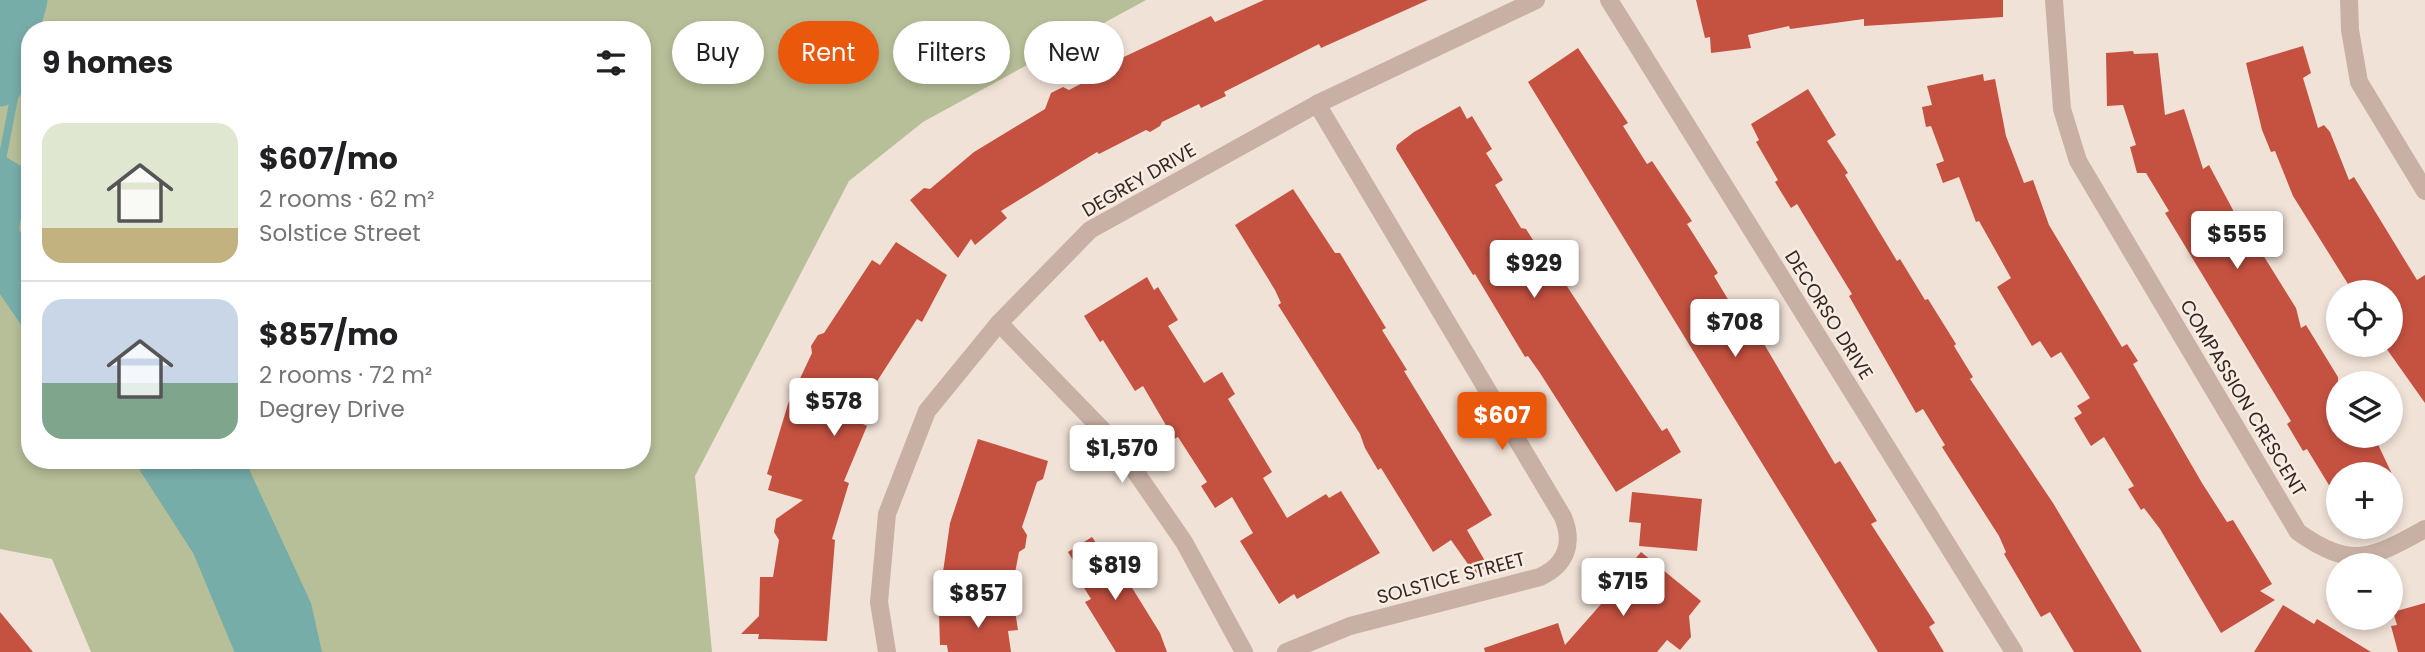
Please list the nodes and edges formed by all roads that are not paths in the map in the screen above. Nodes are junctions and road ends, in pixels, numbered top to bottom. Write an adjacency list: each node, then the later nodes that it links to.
1 (1535, 0): 5 (street, DEGREY DRIVE)
2 (1609, 0): 12 (street, DECORSO DRIVE)
3 (2054, 0): 8 (street, COMPASSION CRESCENT)
4 (2349, 0): 6 (street)
5 (1317, 104): 7 (street, DEGREY DRIVE); 11 (street, SOLSTICE STREET)
6 (2425, 191)
7 (999, 323): 9 (street, DEGREY DRIVE); 10 (street)
8 (2425, 529)
9 (887, 652)
10 (1244, 652)
11 (1286, 652)
12 (2014, 652)

